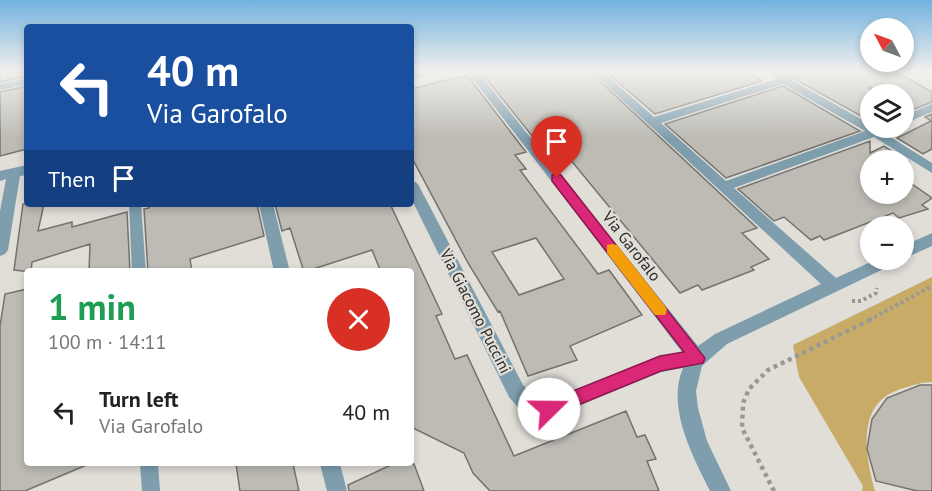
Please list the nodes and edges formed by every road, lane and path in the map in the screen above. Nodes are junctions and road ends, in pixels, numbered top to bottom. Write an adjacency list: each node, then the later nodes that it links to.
1 (490, 94): 27 (street, Via Garofalo)
2 (623, 94): 8 (street)
3 (725, 94): 8 (street)
4 (813, 94): 7 (street)
5 (932, 108): 6 (street)
6 (914, 115)
7 (860, 119)
8 (655, 121): 13 (street)
9 (860, 137): 13 (street)
10 (891, 138): 11 (street)
11 (932, 169)
12 (14, 173): 19 (street)
13 (725, 186): 23 (street)
14 (414, 190): 27 (street, Via Giacomo Puccini)
15 (135, 207): 20 (lane)
16 (267, 207): 21 (street)
17 (932, 238): 18 (street)
18 (914, 247)
19 (0, 250)
20 (139, 268)
21 (281, 268)
22 (868, 270): 23 (street)
23 (834, 286): 27 (street)
24 (932, 286): 33 (path)
25 (877, 288): 26 (path)
26 (852, 301)
27 (697, 358): 32 (street)
28 (150, 466): 30 (lane)
29 (331, 466): 31 (street)
30 (151, 491)
31 (337, 491)
32 (721, 491)
33 (774, 491)

